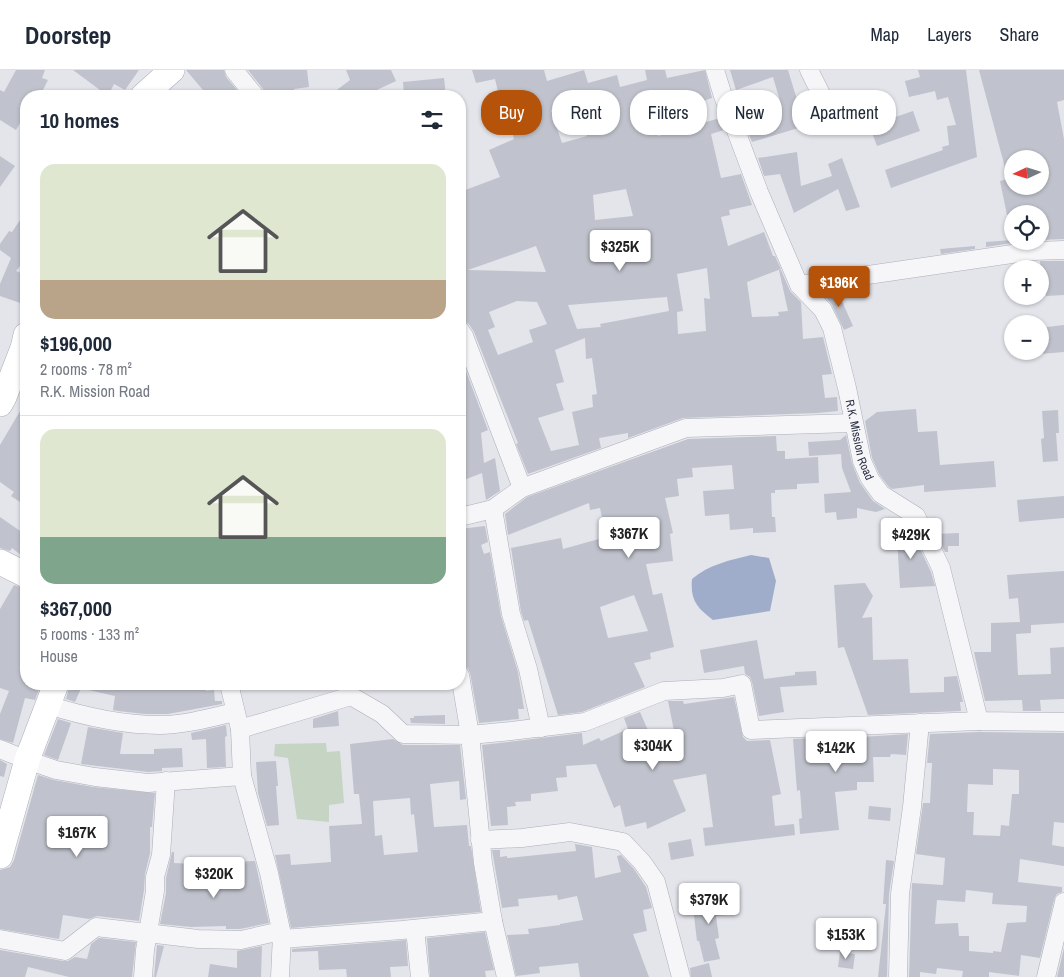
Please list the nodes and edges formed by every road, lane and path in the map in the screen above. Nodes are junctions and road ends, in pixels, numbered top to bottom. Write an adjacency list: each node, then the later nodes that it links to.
1 (172, 70): 5 (street)
2 (234, 70): 6 (street)
3 (715, 70): 9 (street, R.K. Mission Road)
4 (809, 70): 7 (street)
5 (150, 90)
6 (251, 90)
7 (819, 90)
8 (1064, 250): 9 (street)
9 (799, 285): 13 (street, R.K. Mission Road)
10 (466, 341): 14 (street)
11 (20, 372): 12 (street)
12 (2, 399)
13 (853, 424): 14 (street); 23 (street, R.K. Mission Road)
14 (522, 488): 15 (street)
15 (493, 509): 16 (street); 26 (street)
16 (466, 516)
17 (0, 562): 18 (street)
18 (20, 572)
19 (230, 690): 22 (street)
20 (462, 690): 27 (street)
21 (52, 694): 22 (street); 29 (street)
22 (238, 721): 27 (street); 30 (street)
23 (979, 721): 24 (street); 25 (street)
24 (1064, 722)
25 (920, 723): 26 (street); 46 (street)
26 (541, 728): 27 (street)
27 (470, 735): 33 (street)
28 (0, 749): 29 (street)
29 (27, 760): 31 (street); 32 (street)
30 (242, 776): 31 (street); 39 (street)
31 (166, 781): 38 (street)
32 (4, 829): 34 (street)
33 (480, 840): 36 (street); 45 (street)
34 (0, 856)
35 (1064, 902): 47 (street)
36 (493, 921): 37 (street); 44 (street)
37 (415, 928): 39 (street); 43 (street)
38 (147, 933): 39 (street); 40 (street); 41 (street)
39 (282, 935): 42 (street)
40 (0, 939)
41 (143, 977)
42 (280, 977)
43 (420, 977)
44 (506, 977)
45 (681, 977)
46 (898, 977)
47 (1046, 977)

